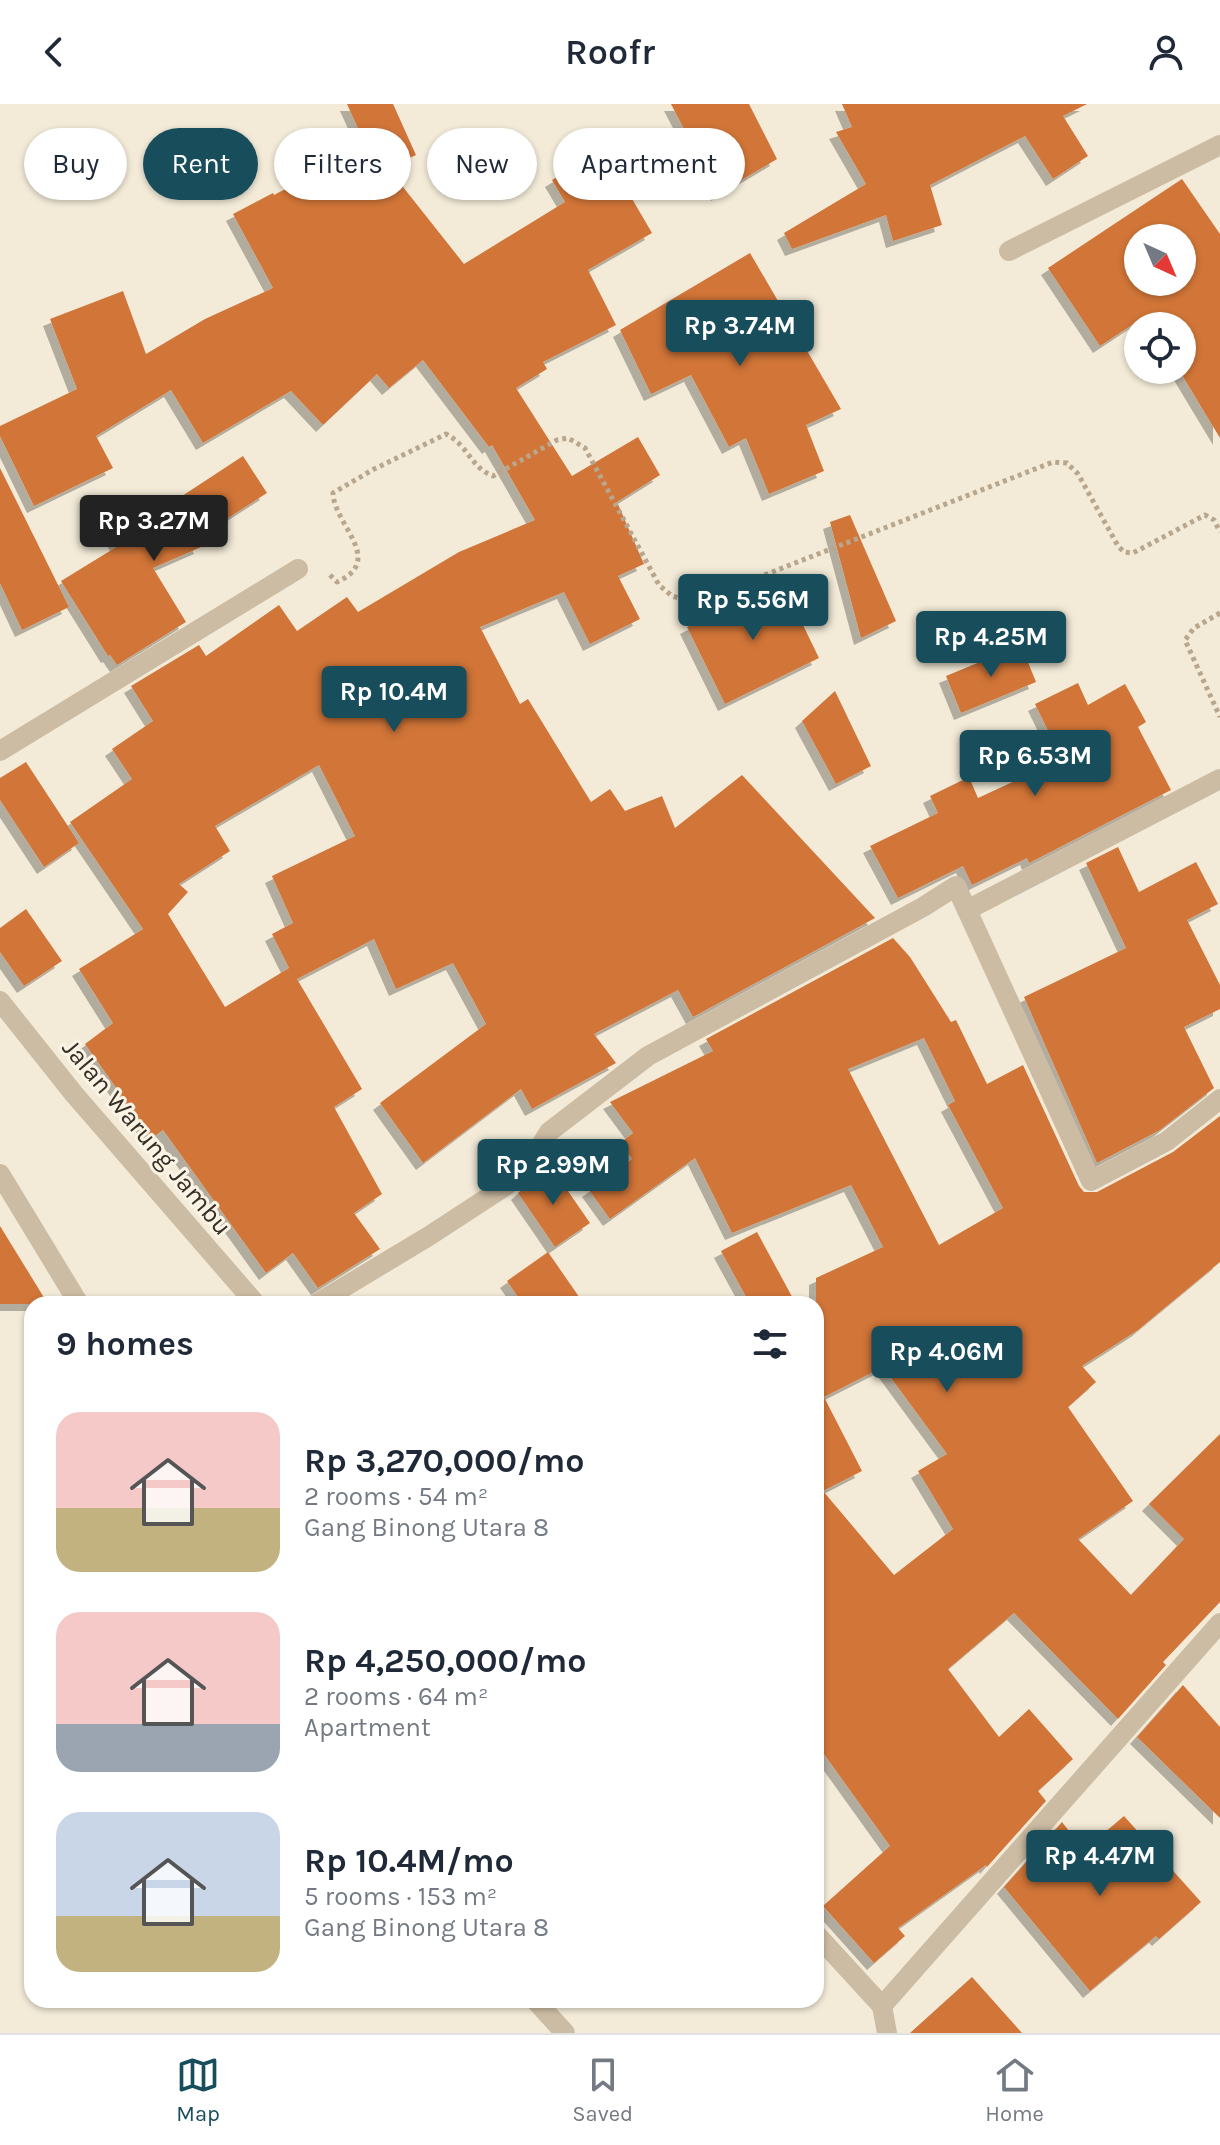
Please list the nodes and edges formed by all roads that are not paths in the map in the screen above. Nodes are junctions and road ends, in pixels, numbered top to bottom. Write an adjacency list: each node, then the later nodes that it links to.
1 (1220, 145): 2 (street)
2 (1009, 251)
3 (298, 569): 4 (street)
4 (0, 751)
5 (1220, 779): 6 (street)
6 (967, 910): 8 (street); 12 (street)
7 (0, 1001): 11 (street, Jalan Warung Jambu)
8 (1220, 1099)
9 (0, 1174): 10 (street)
10 (74, 1296)
11 (249, 1296)
12 (329, 1296)
13 (1220, 1623): 15 (street)
14 (824, 1943): 15 (street)
15 (882, 2006): 18 (street)
16 (542, 2008): 17 (street)
17 (565, 2033)
18 (887, 2033)

